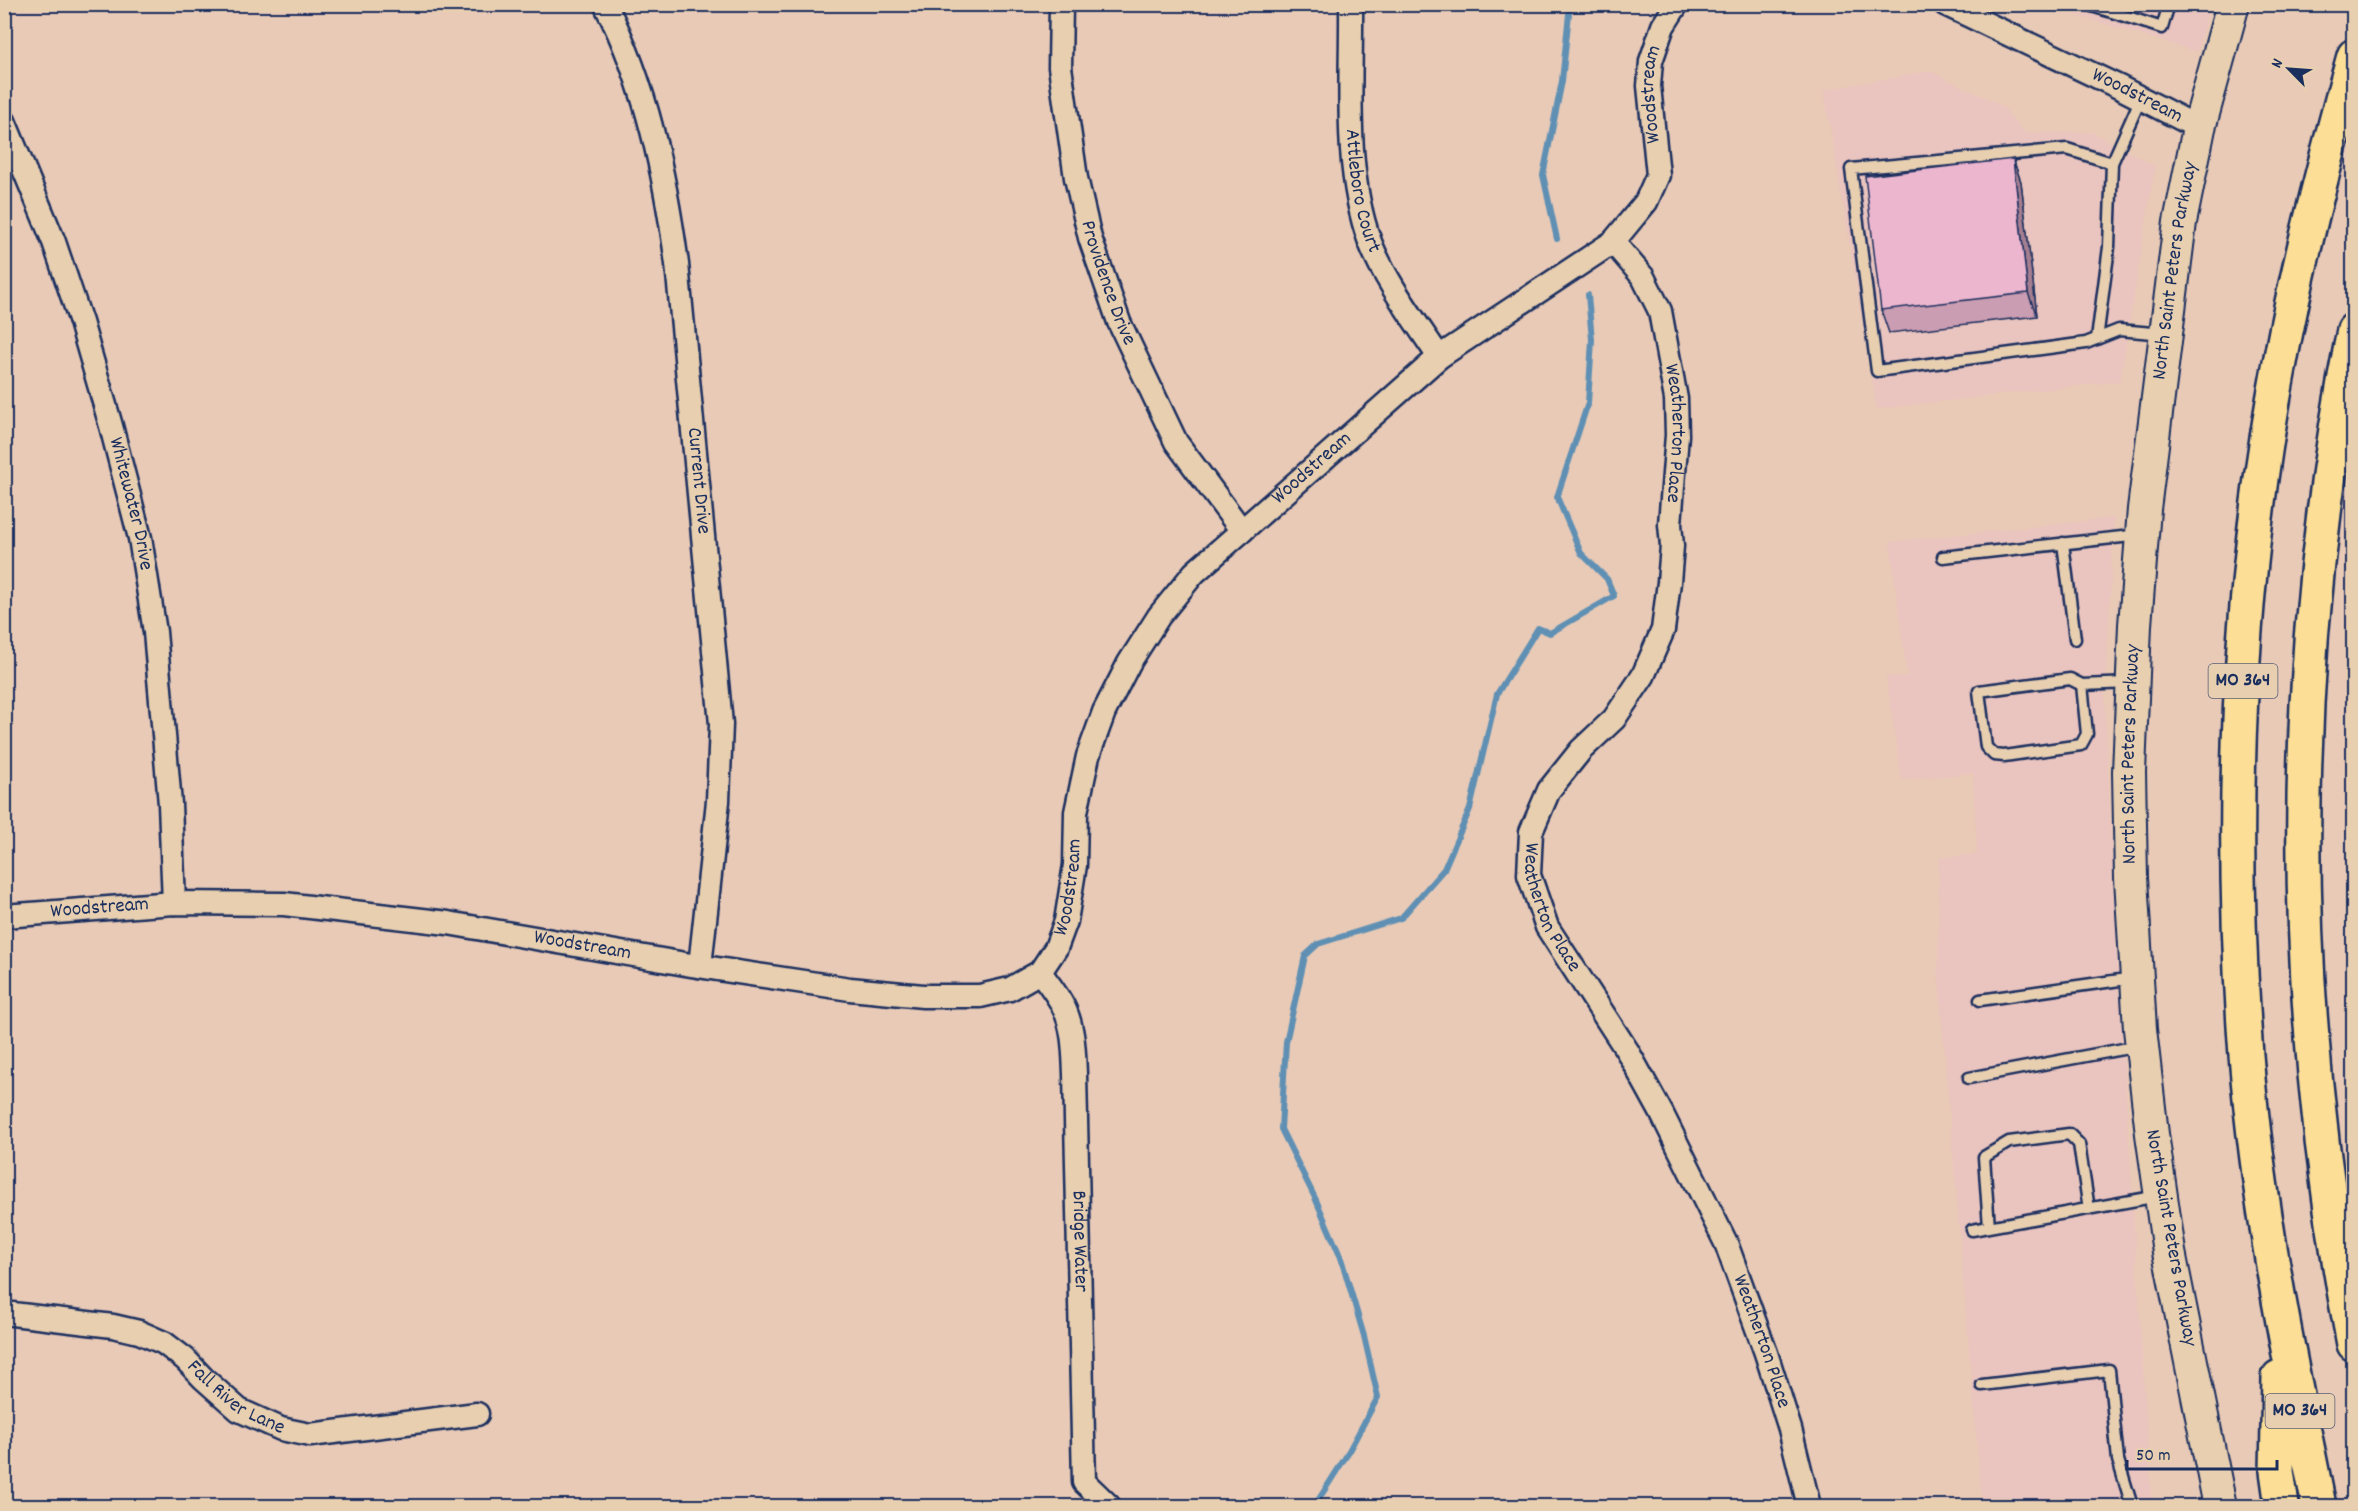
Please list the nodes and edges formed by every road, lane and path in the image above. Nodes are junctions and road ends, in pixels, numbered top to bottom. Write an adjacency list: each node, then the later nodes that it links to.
1 (605, 4): 29 (street, Current Drive)
2 (1061, 4): 20 (street, Providence Drive)
3 (1351, 4): 19 (street, Attleboro Court)
4 (1677, 4): 15 (street, Woodstream)
5 (1945, 4): 11 (street, Woodstream)
6 (2085, 4): 9 (lane)
7 (2169, 4): 9 (lane)
8 (2233, 4): 13 (main road, North Saint Peters Parkway)
9 (2114, 8)
10 (2354, 56): 40 (highway, MO 364)
11 (2141, 98): 13 (street, Woodstream); 14 (lane)
12 (4, 121): 27 (street, Whitewater Drive)
13 (2199, 128): 17 (main road, North Saint Peters Parkway)
14 (2112, 163): 18 (lane); 18 (lane)
15 (1613, 242): 19 (street, Woodstream); 45 (street, Weatherton Place)
16 (2354, 330): 41 (highway, MO 364)
17 (2166, 334): 18 (lane); 21 (main road, North Saint Peters Parkway)
18 (2097, 339)
19 (1439, 357): 20 (street, Woodstream)
20 (1242, 531): 30 (street, Woodstream)
21 (2142, 534): 22 (lane); 25 (main road, North Saint Peters Parkway)
22 (2063, 543): 23 (lane); 24 (lane)
23 (1943, 557)
24 (2075, 639)
25 (2133, 682): 26 (lane); 31 (main road, North Saint Peters Parkway)
26 (2082, 685): 26 (lane)
27 (174, 903): 28 (street, Woodstream); 29 (street, Woodstream)
28 (4, 916)
29 (700, 966): 30 (street, Woodstream)
30 (1040, 972): 44 (street, Bridge Water)
31 (2137, 978): 32 (lane); 33 (main road, North Saint Peters Parkway)
32 (1980, 1000)
33 (2142, 1046): 34 (lane); 35 (main road, North Saint Peters Parkway)
34 (1969, 1078)
35 (2161, 1196): 36 (lane); 47 (main road, North Saint Peters Parkway)
36 (2089, 1209): 37 (lane); 37 (lane)
37 (1989, 1227): 38 (lane)
38 (1972, 1230)
39 (4, 1313): 43 (street, Fall River Lane)
40 (2281, 1315): 48 (highway); 49 (highway, MO 364)
41 (2354, 1344)
42 (1982, 1385): 46 (lane)
43 (477, 1414)
44 (1109, 1506)
45 (1809, 1506)
46 (2132, 1506)
47 (2220, 1506)
48 (2282, 1506)
49 (2319, 1506)

